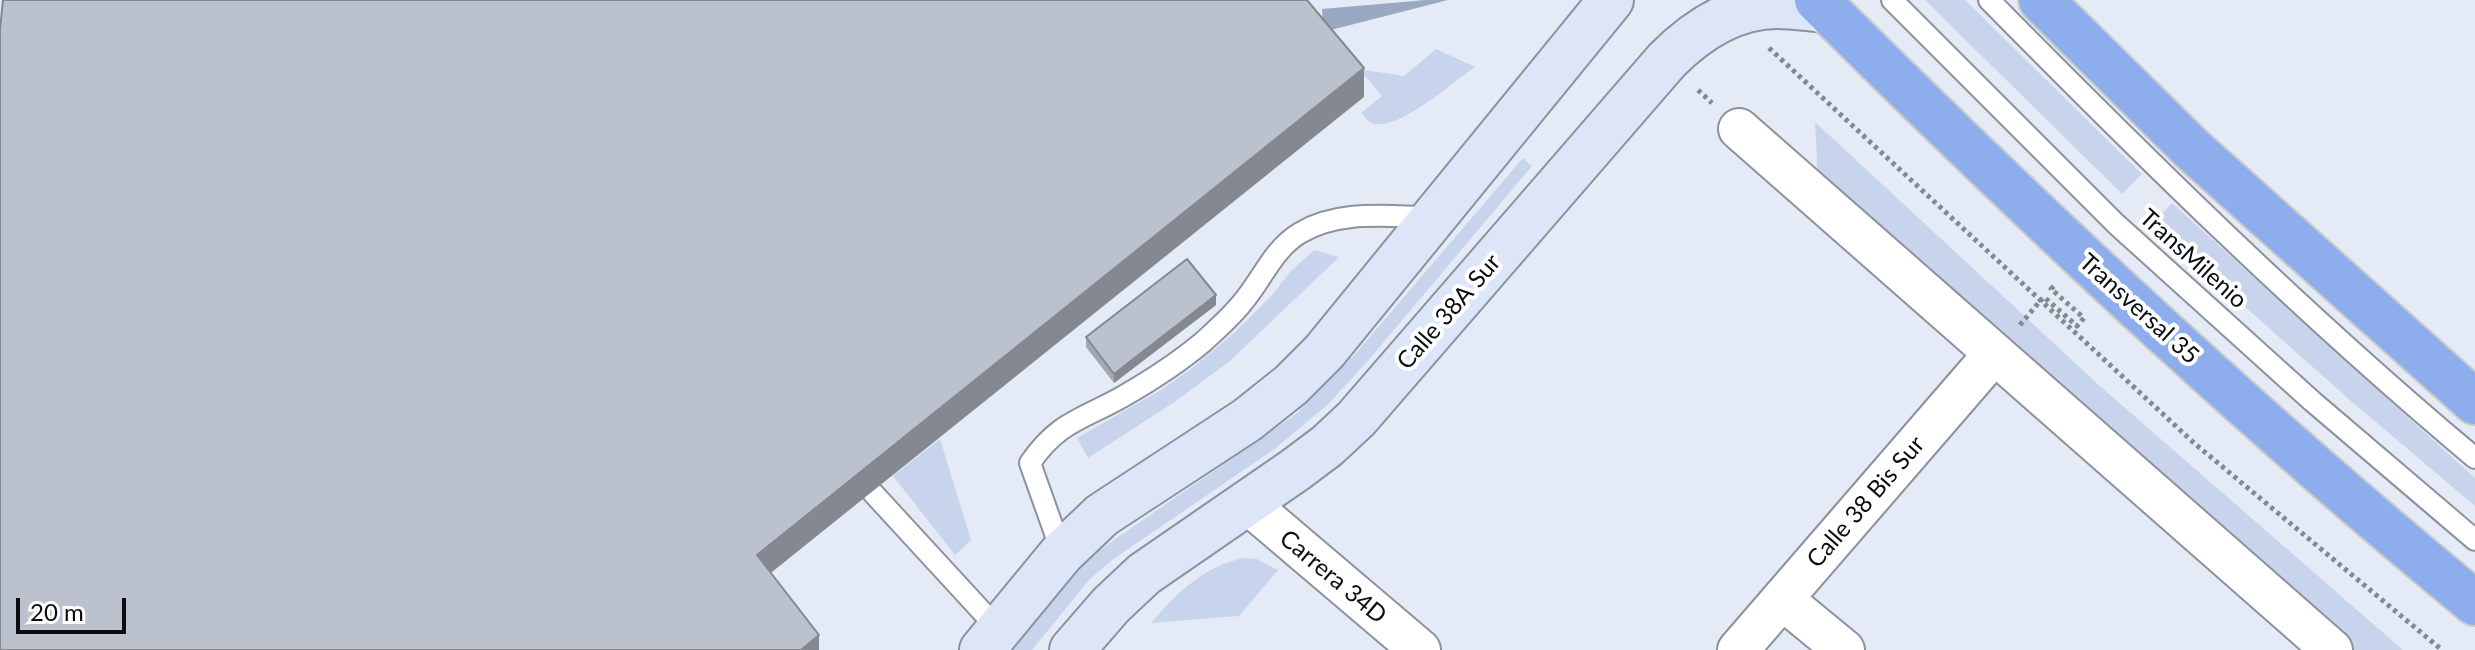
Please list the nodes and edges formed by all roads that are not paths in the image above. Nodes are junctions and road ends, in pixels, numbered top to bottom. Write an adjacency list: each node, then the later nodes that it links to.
1 (1611, 0): 7 (street)
2 (1892, 0): 13 (lane, TransMilenio)
3 (1989, 0): 10 (lane, TransMilenio)
4 (2041, 0): 9 (highway)
5 (1822, 5): 12 (street, Calle 38A Sur); 16 (highway, Transversal 35)
6 (1739, 129): 8 (street)
7 (1434, 217): 14 (street); 14 (lane)
8 (1994, 354): 15 (street, Calle 38 Bis Sur); 22 (street)
9 (2475, 402)
10 (2475, 458)
11 (873, 493): 17 (lane)
12 (1247, 503): 18 (street, Calle 38A Sur); 19 (street, Carrera 34D)
13 (2475, 540)
14 (1062, 553): 17 (street)
15 (1782, 599): 20 (street, Calle 38 Bis Sur); 21 (street)
16 (2475, 603)
17 (990, 640)
18 (1072, 650)
19 (1420, 650)
20 (1738, 650)
21 (1844, 650)
22 (2332, 650)

